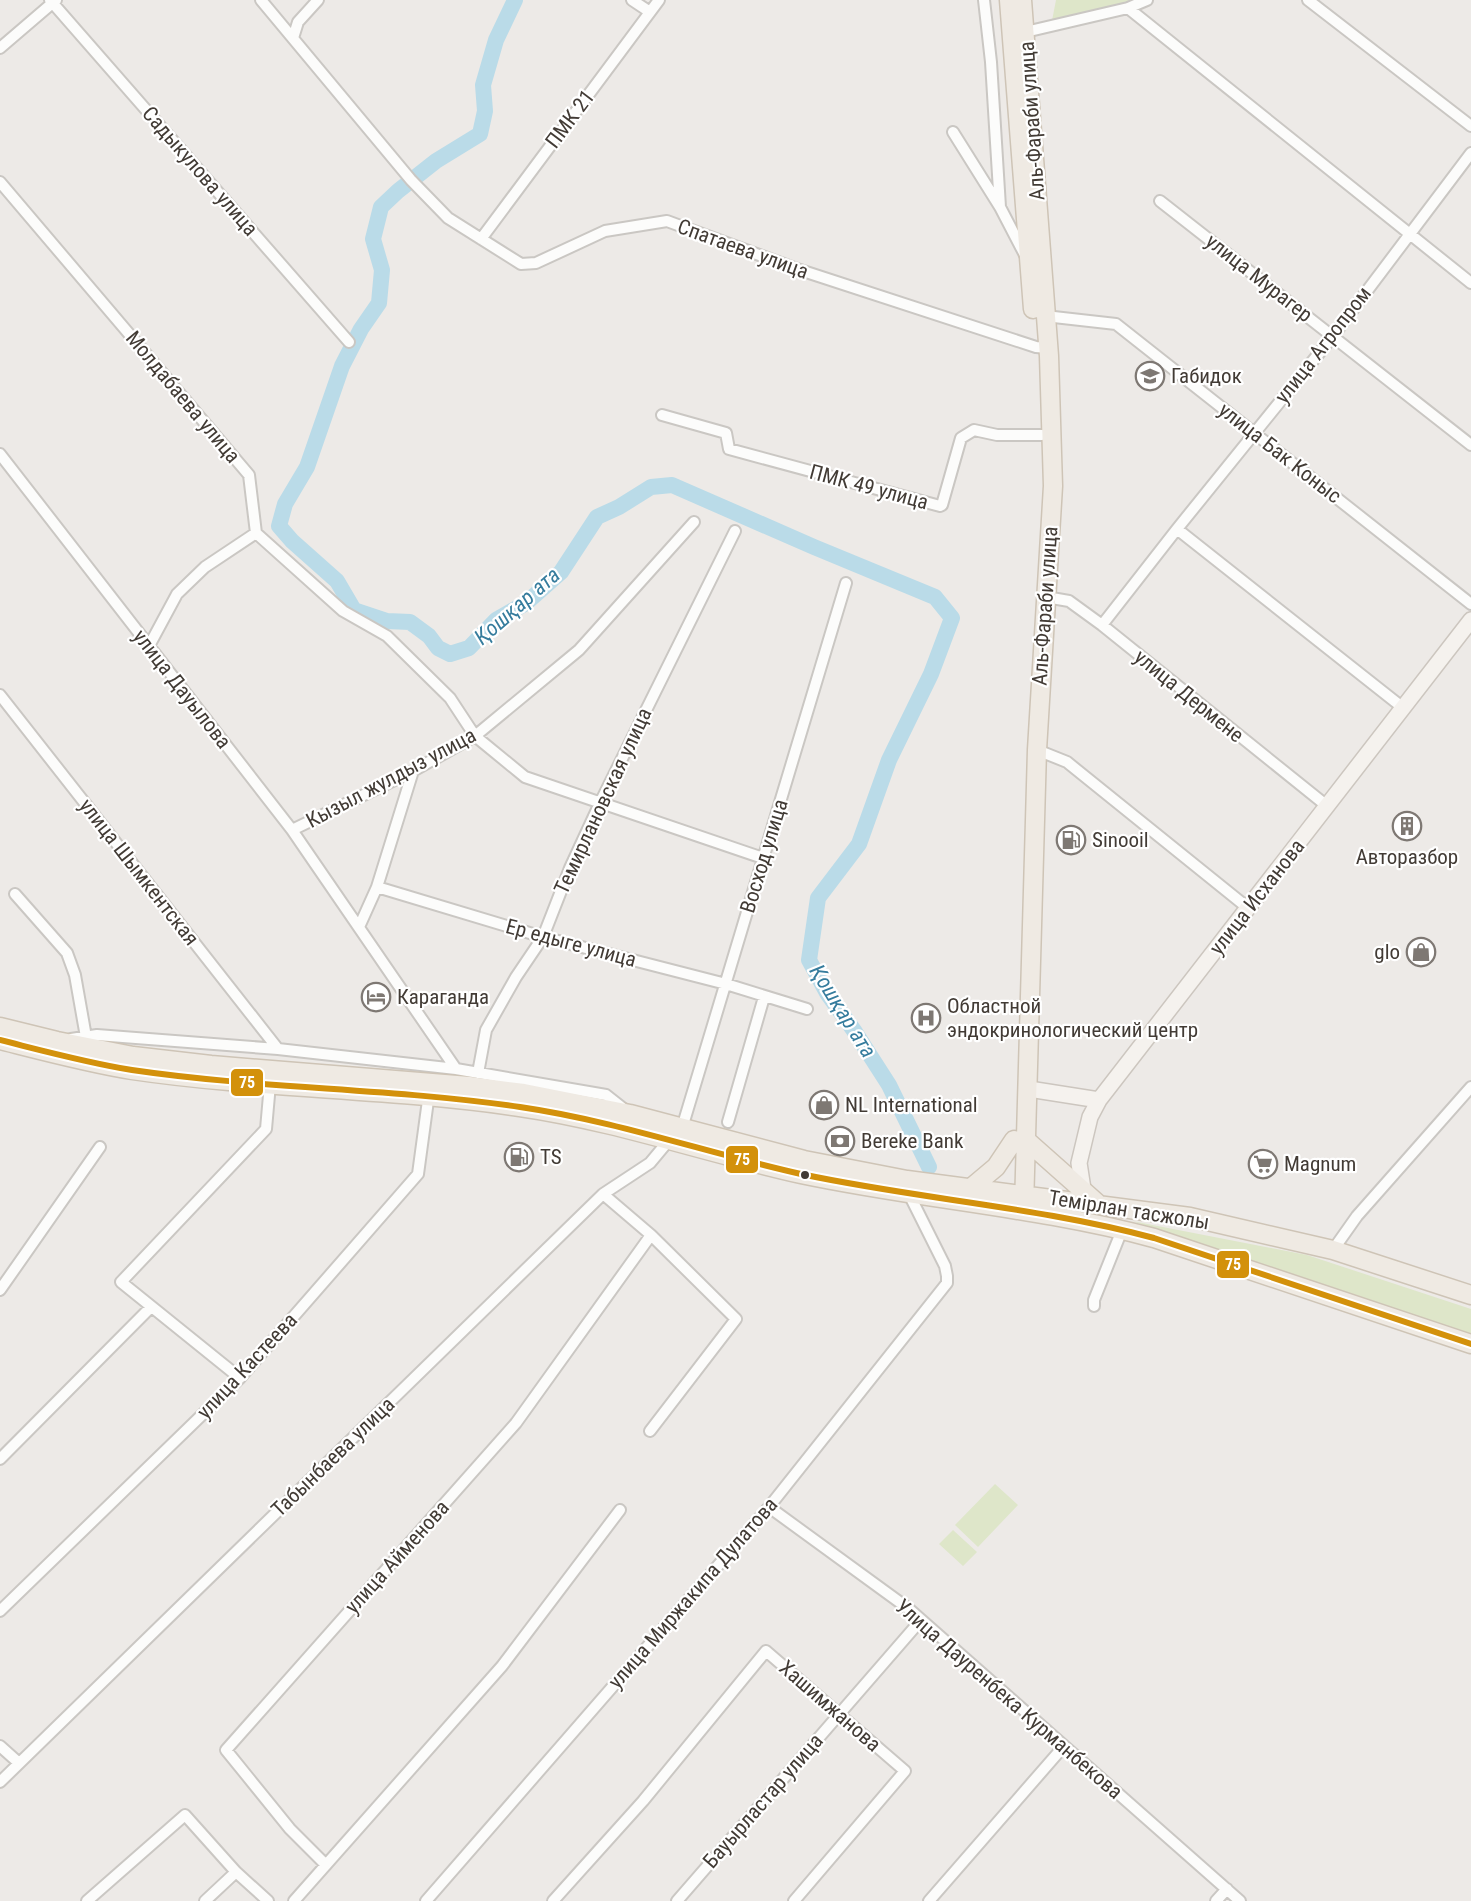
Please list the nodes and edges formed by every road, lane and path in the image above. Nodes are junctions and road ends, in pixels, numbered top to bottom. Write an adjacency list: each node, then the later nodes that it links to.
1 (261, 0): 14 (street, Спатаева улица)
2 (318, 0): 14 (street)
3 (632, 0): 12 (street)
4 (659, 0): 12 (street, ПМК 21)
5 (984, 0): 21 (street)
6 (1009, 0): 13 (main road, Аль-Фараби улица)
7 (1022, 0): 13 (main road, Аль-Фараби улица)
8 (1147, 0): 11 (street)
9 (1308, 0): 16 (street)
10 (53, 1): 15 (street); 28 (street, Садыкулова улица)
11 (1128, 8): 13 (street); 22 (street)
12 (650, 12): 23 (street, ПМК 21)
13 (1018, 33): 24 (main road, Аль-Фараби улица); 26 (main road, Аль-Фараби улица)
14 (293, 38): 23 (street, Спатаева улица)
15 (0, 48)
16 (1471, 126)
17 (953, 132): 21 (street)
18 (1471, 153): 22 (street, улица Агропром)
19 (0, 182): 38 (street, Молдабаева улица)
20 (1160, 201): 27 (street, улица Мурагер)
21 (1000, 207): 24 (street)
22 (1409, 234): 25 (street); 27 (street, улица Агропром)
23 (481, 239): 29 (street, Спатаева улица)
24 (1029, 263): 29 (main road, Аль-Фараби улица)
25 (1471, 283)
26 (1045, 316): 29 (main road, Аль-Фараби улица); 31 (street, улица Бак Коныс)
27 (1333, 336): 31 (street, улица Агропром); 33 (street, улица Мурагер)
28 (350, 342)
29 (1042, 347): 32 (main road, Аль-Фараби улица); 40 (main road, Аль-Фараби улица)
30 (662, 415): 32 (street, ПМК 49 улица)
31 (1254, 432): 36 (street, улица Агропром); 41 (street, улица Бак Коныс)
32 (1042, 435): 77 (main road, Аль-Фараби улица)
33 (1471, 445)
34 (0, 454): 44 (street, улица Дауылова)
35 (694, 522): 47 (street, Кызыл жулдыз улица)
36 (1177, 529): 43 (street, улица Агропром); 46 (street)
37 (735, 531): 50 (street, Темирлановская улица)
38 (256, 533): 44 (street); 47 (street)
39 (846, 583): 53 (street, Восход улица)
40 (1046, 597): 43 (street, улица Дермене); 48 (main road, Аль-Фараби улица)
41 (1471, 604)
42 (1471, 620): 46 (main road, улица Исханова)
43 (1102, 625): 51 (street, улица Дермене)
44 (149, 646): 52 (street, улица Дауылова)
45 (0, 695): 66 (street, улица Шымкентская)
46 (1402, 707): 51 (main road, улица Исханова)
47 (476, 736): 49 (street, Кызыл жулдыз улица); 50 (street)
48 (1037, 750): 56 (street); 71 (main road, Аль-Фараби улица)
49 (413, 771): 52 (street, Кызыл жулдыз улица); 54 (street)
50 (601, 801): 53 (street); 58 (street, Темирлановская улица)
51 (1327, 806): 56 (main road, улица Исханова)
52 (292, 830): 57 (street, улица Дауылова)
53 (763, 858): 59 (street, Восход улица)
54 (376, 887): 57 (street); 58 (street, Ер едыге улица)
55 (15, 894): 63 (street)
56 (1248, 908): 73 (main road, улица Исханова)
57 (358, 927): 67 (street, улица Дауылова)
58 (543, 938): 59 (street, Ер едыге улица); 68 (street, Темирлановская улица)
59 (726, 984): 60 (street, Ер едыге улица); 76 (street, Восход улица)
60 (764, 997): 61 (street, Ер едыге улица); 75 (street)
61 (807, 1009)
62 (0, 1027): 65 (main road, Темірлан тасжолы)
63 (86, 1036): 65 (street); 66 (street)
64 (0, 1040): 69 (main road, Темірлан тасжолы)
65 (57, 1041): 72 (main road, Темірлан тасжолы)
66 (278, 1049): 67 (street)
67 (456, 1069): 68 (street)
68 (478, 1073): 74 (street)
69 (270, 1084): 72 (main road, Темірлан тасжолы); 92 (street)
70 (1471, 1087): 89 (street)
71 (1029, 1089): 73 (main road); 77 (main road, Аль-Фараби улица)
72 (430, 1090): 74 (main road, Темірлан тасжолы); 76 (main road, Темірлан тасжолы); 95 (street, улица Кастеева)
73 (1099, 1100): 80 (main road, улица Исханова)
74 (630, 1114): 76 (main road, Темірлан тасжолы)
75 (728, 1122)
76 (676, 1134): 79 (main road, Темірлан тасжолы); 81 (street, Табынбаева улица); 82 (main road, Темірлан тасжолы)
77 (1020, 1140): 79 (main road); 80 (main road); 83 (main road, Аль-Фараби улица)
78 (100, 1147): 90 (street)
79 (971, 1188): 83 (main road, Темірлан тасжолы)
80 (1083, 1189): 84 (main road)
81 (603, 1194): 87 (street); 105 (street, Табынбаева улица)
82 (909, 1194): 83 (main road, Темірлан тасжолы); 98 (street, улица Миржакипа Дулатова)
83 (1019, 1202): 84 (main road, Темірлан тасжолы); 86 (main road, Темірлан тасжолы)
84 (1097, 1203): 85 (main road, Темірлан тасжолы)
85 (1197, 1218): 88 (main road); 89 (main road, Темірлан тасжолы)
86 (1122, 1230): 88 (main road, Темірлан тасжолы); 93 (street)
87 (651, 1235): 96 (street); 107 (street, улица Айменова)
88 (1189, 1250): 94 (main road, Темірлан тасжолы)
89 (1333, 1250): 91 (main road, Темірлан тасжолы)
90 (0, 1290)
91 (1471, 1295)
92 (151, 1306): 95 (street); 97 (street)
93 (1094, 1306)
94 (1471, 1344)
95 (240, 1378): 100 (street, улица Кастеева)
96 (650, 1431)
97 (0, 1459)
98 (769, 1507): 101 (street, Улица Дауренбека Курманбекова); 114 (street, улица Миржакипа Дулатова)
99 (620, 1510): 107 (street)
100 (0, 1611)
101 (921, 1620): 102 (street, Бауырластар улица); 104 (street, Улица Дауренбека Курманбекова)
102 (839, 1714): 115 (street, Хашимжанова); 116 (street, Бауырластар улица); 117 (street, Хашимжанова)
103 (0, 1746): 105 (street)
104 (1064, 1746): 109 (street, Улица Дауренбека Курманбекова); 118 (street)
105 (20, 1763): 106 (street, Табынбаева улица)
106 (0, 1782)
107 (326, 1865): 113 (street)
108 (236, 1872): 110 (street); 111 (street); 112 (street)
109 (1227, 1889): 119 (street); 120 (street, Улица Дауренбека Курманбекова)
110 (87, 1901)
111 (205, 1901)
112 (268, 1901)
113 (294, 1901)
114 (426, 1901)
115 (553, 1901)
116 (677, 1901)
117 (794, 1901)
118 (929, 1901)
119 (1216, 1901)
120 (1240, 1901)

